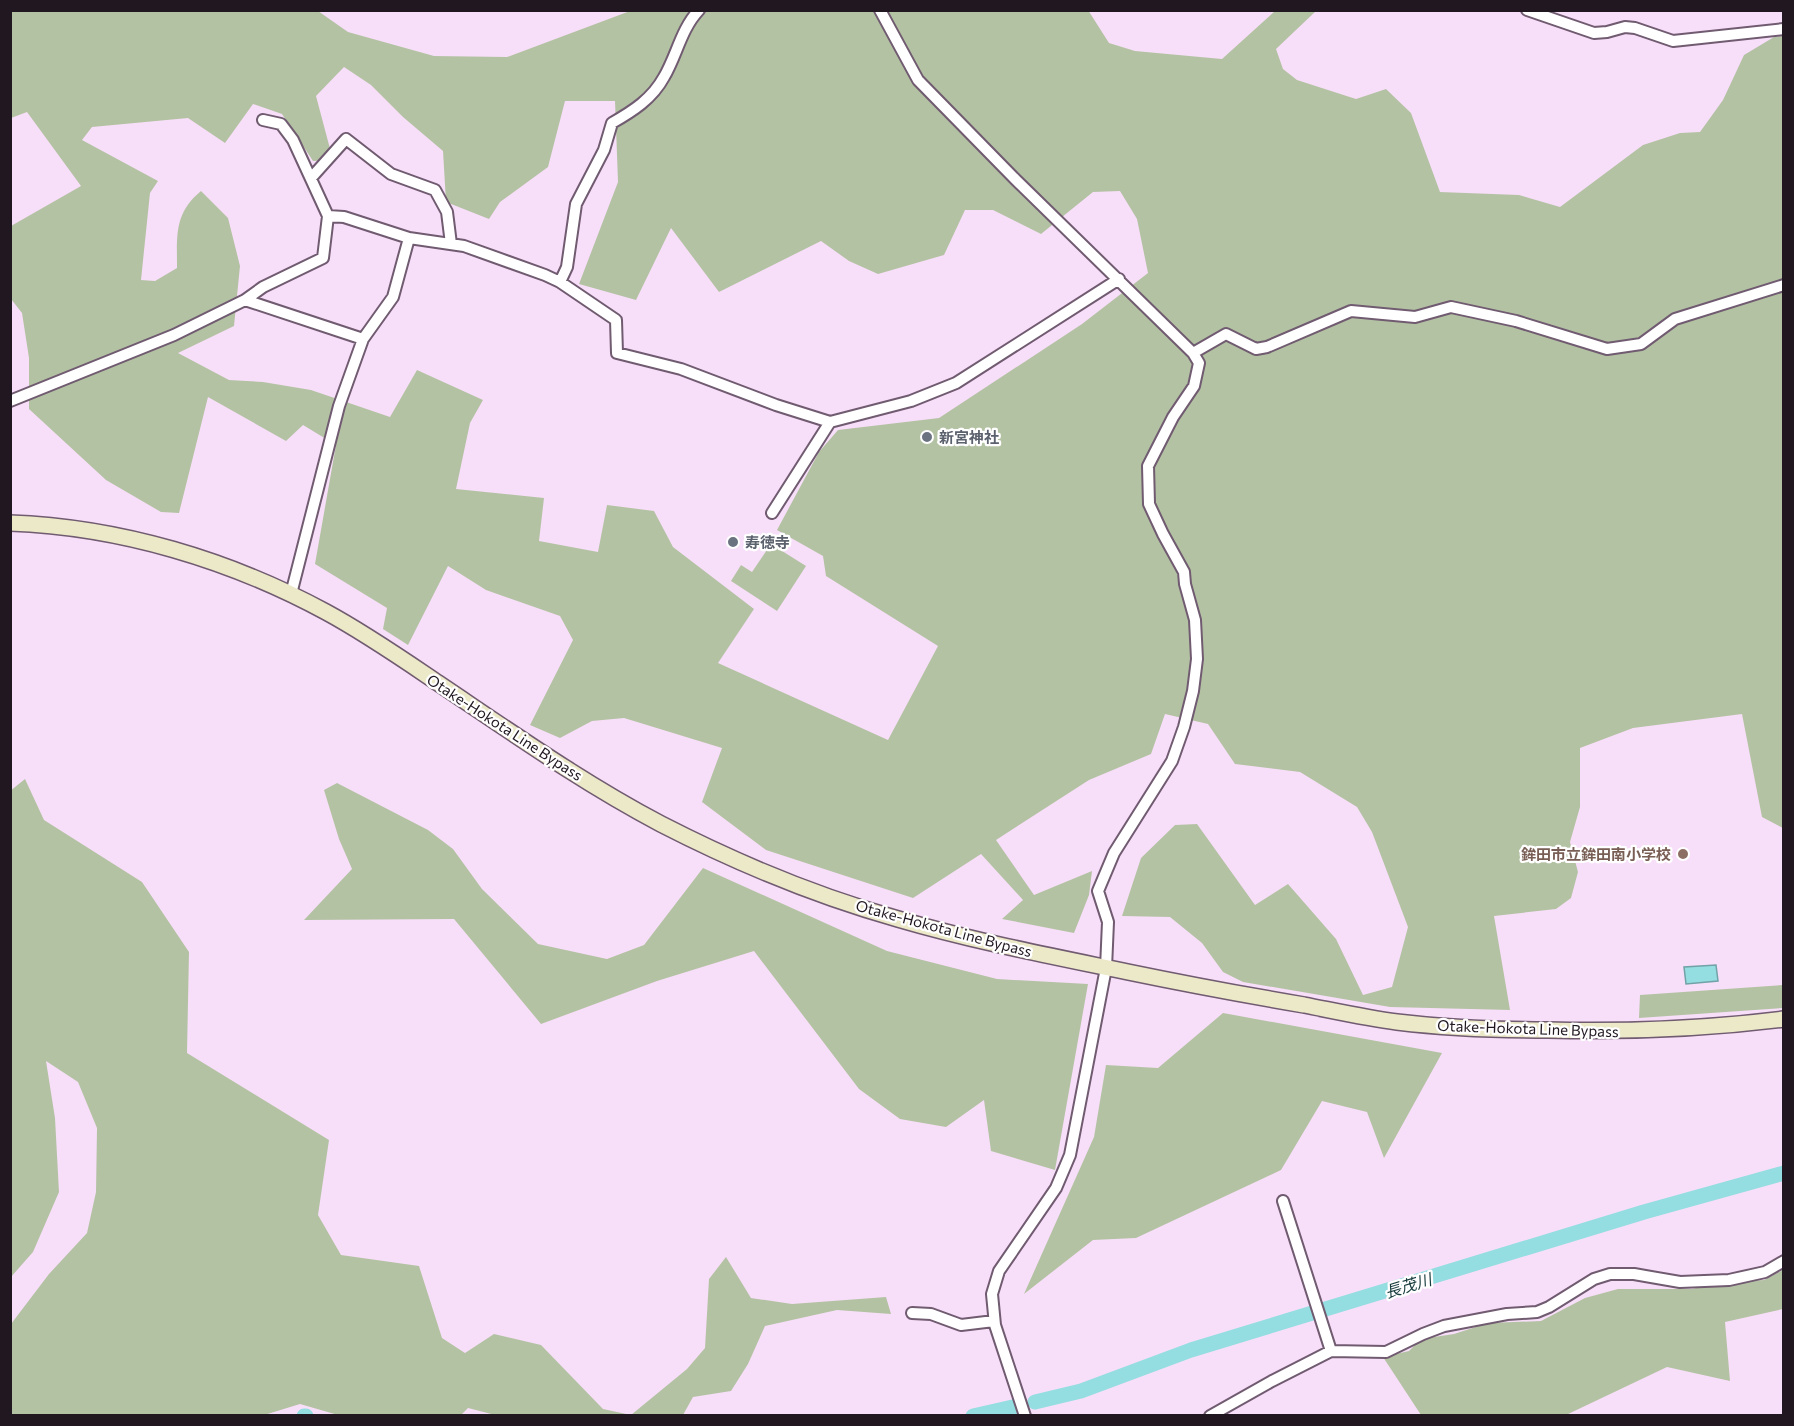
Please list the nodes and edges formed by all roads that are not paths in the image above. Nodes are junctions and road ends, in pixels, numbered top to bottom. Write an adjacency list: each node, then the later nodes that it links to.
1 (699, 10): 11 (street)
2 (880, 10): 10 (street)
3 (1527, 10): 4 (street)
4 (1784, 29)
5 (263, 120): 6 (street)
6 (311, 177): 7 (street); 9 (street)
7 (328, 216): 8 (street); 13 (street)
8 (409, 238): 9 (street); 14 (street)
9 (451, 244): 11 (street)
10 (1119, 279): 15 (street); 17 (street)
11 (560, 282): 17 (street)
12 (1784, 285): 15 (street)
13 (244, 300): 14 (street); 16 (street)
14 (363, 339): 20 (street)
15 (1193, 352): 21 (street)
16 (10, 401)
17 (830, 422): 18 (street)
18 (772, 513)
19 (10, 523): 20 (main road, Otake-Hokota Line Bypass)
20 (291, 594): 21 (main road, Otake-Hokota Line Bypass)
21 (1106, 968): 22 (main road, Otake-Hokota Line Bypass); 26 (street)
22 (1784, 1019)
23 (1283, 1201): 27 (street)
24 (1784, 1261): 27 (street)
25 (912, 1313): 26 (street)
26 (994, 1321): 28 (street)
27 (1331, 1351): 29 (street)
28 (1025, 1416)
29 (1210, 1416)

